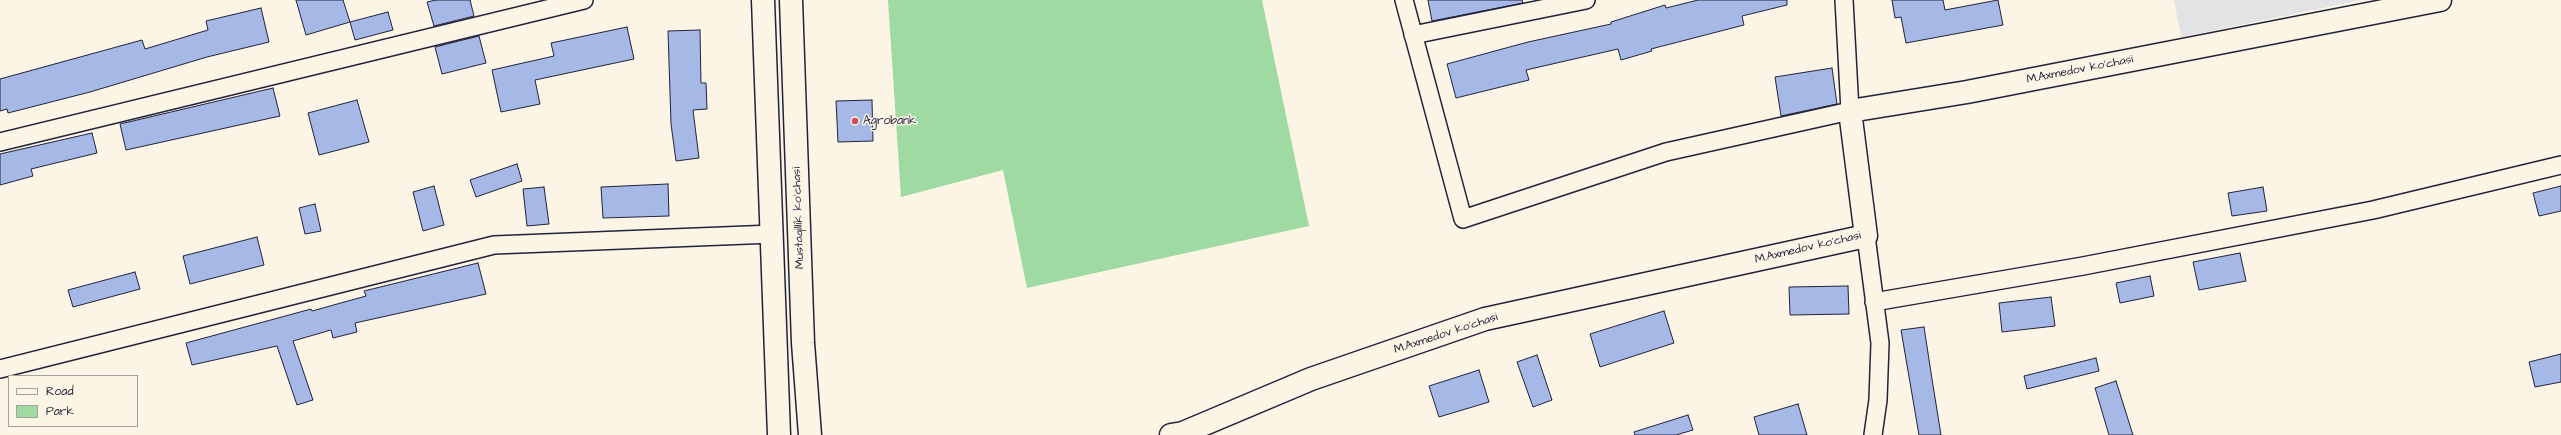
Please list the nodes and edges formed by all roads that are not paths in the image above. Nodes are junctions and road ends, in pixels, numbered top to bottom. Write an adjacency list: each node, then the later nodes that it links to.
1 (584, 0): 10 (street)
2 (763, 0): 12 (main road)
3 (790, 0): 17 (main road, Mustaqillik ko’chasi)
4 (1404, 0): 8 (street)
5 (1586, 0): 8 (street)
6 (1844, 0): 9 (street)
7 (2440, 0): 9 (main road, M.Axmedov ko'chasi)
8 (1413, 35): 9 (street)
9 (1850, 119): 13 (main road, M.Axmedov ko'chasi)
10 (0, 142)
11 (2561, 165): 14 (street)
12 (773, 234): 15 (street); 16 (main road)
13 (1866, 236): 14 (street); 18 (main road, M.Axmedov ko'chasi)
14 (1874, 302): 19 (street)
15 (0, 369)
16 (779, 435)
17 (810, 435)
18 (1171, 435)
19 (1873, 435)

